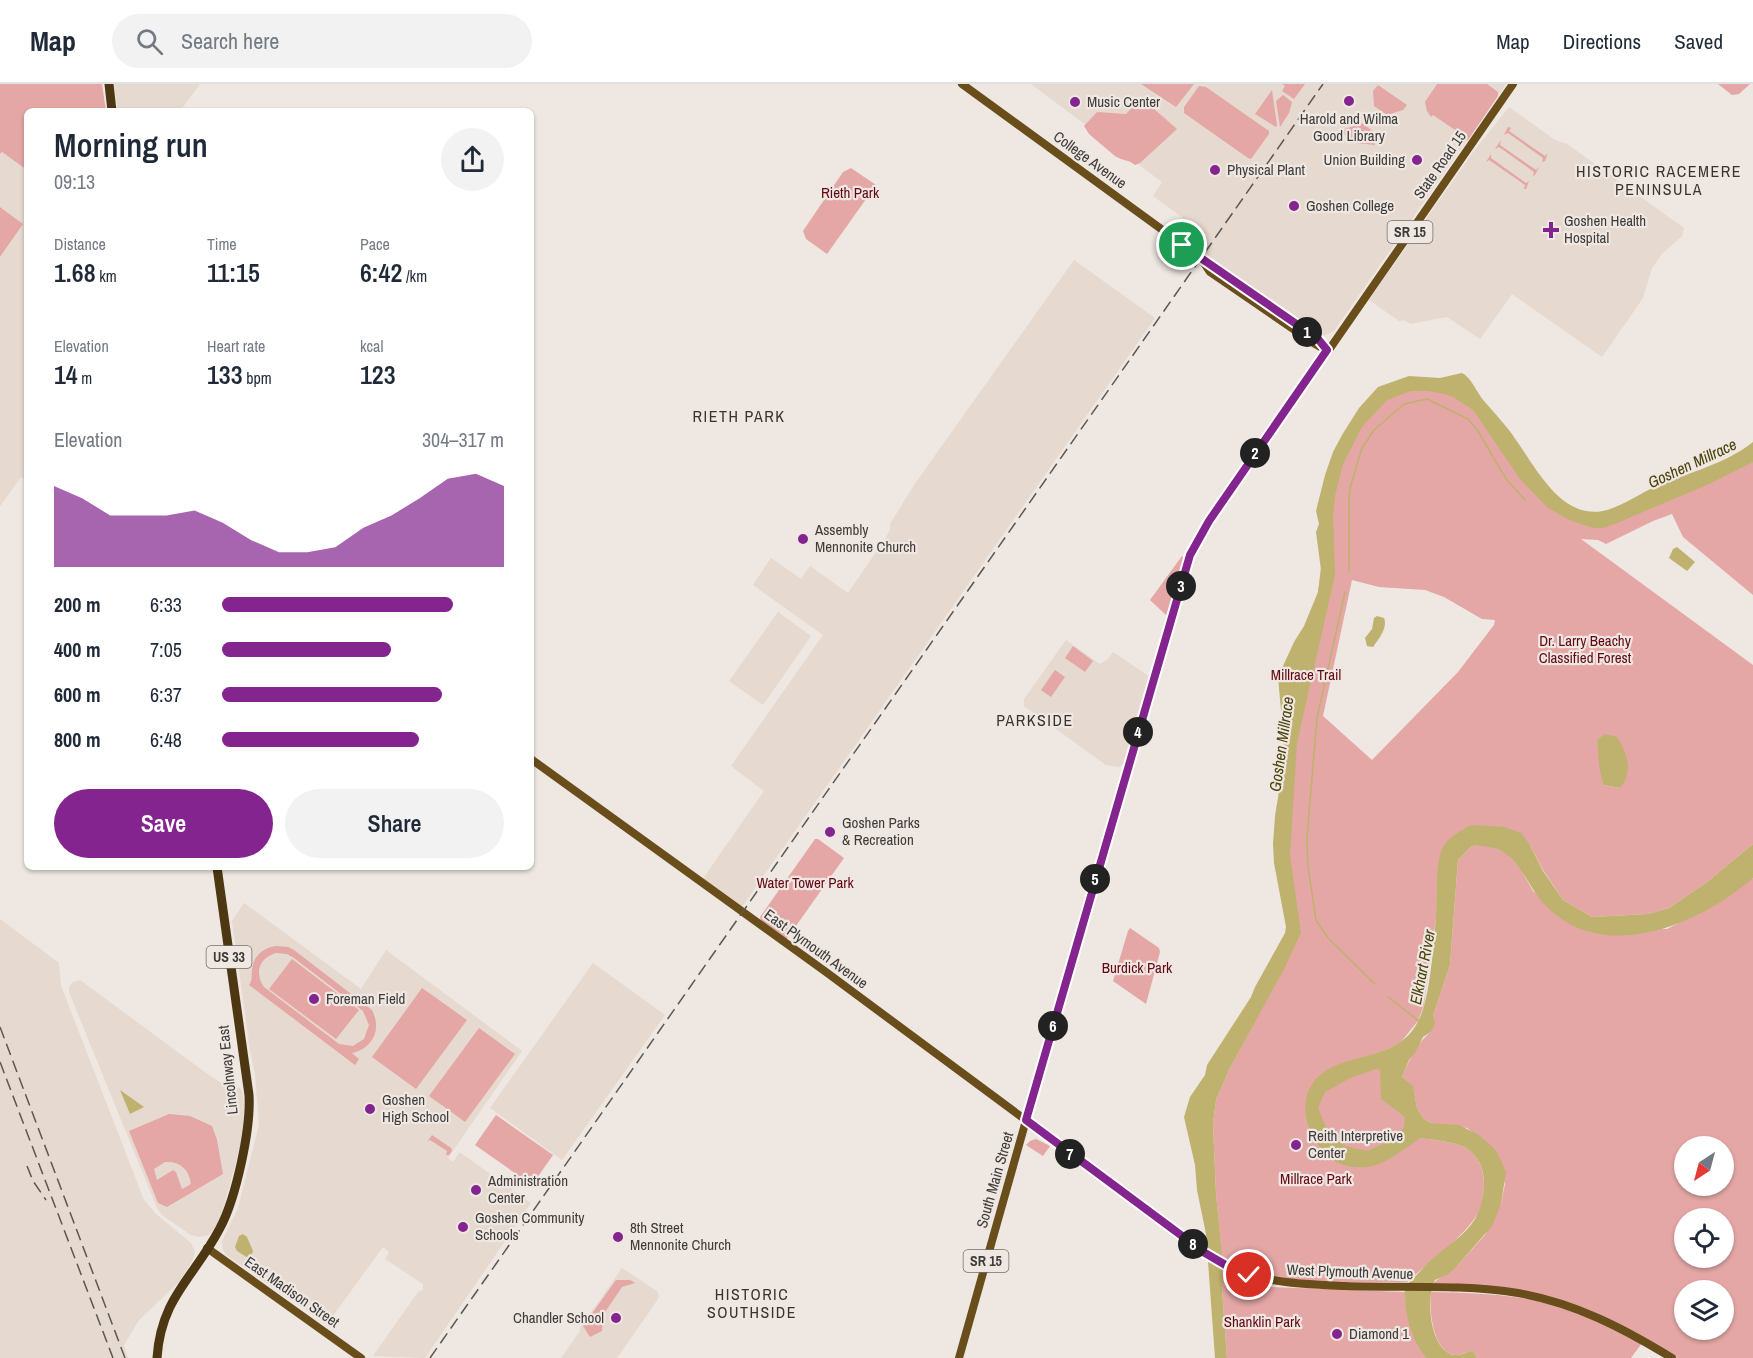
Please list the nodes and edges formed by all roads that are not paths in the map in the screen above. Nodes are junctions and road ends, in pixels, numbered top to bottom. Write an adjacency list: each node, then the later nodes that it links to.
1 (109, 84): 4 (highway)
2 (962, 84): 5 (main road, College Avenue)
3 (1513, 84): 5 (main road, State Road 15 / SR 15)
4 (112, 108)
5 (1327, 350): 8 (main road, South Main Street / SR 15)
6 (534, 761): 8 (main road, East Plymouth Avenue)
7 (218, 870): 9 (highway, Lincolnway East / US 33)
8 (1026, 1120): 12 (main road, South Main Street / SR 15); 13 (main road, West Plymouth Avenue)
9 (207, 1248): 10 (highway, Lincolnway East / US 33); 11 (main road, East Madison Street)
10 (157, 1358)
11 (361, 1358)
12 (959, 1358)
13 (1672, 1358)

